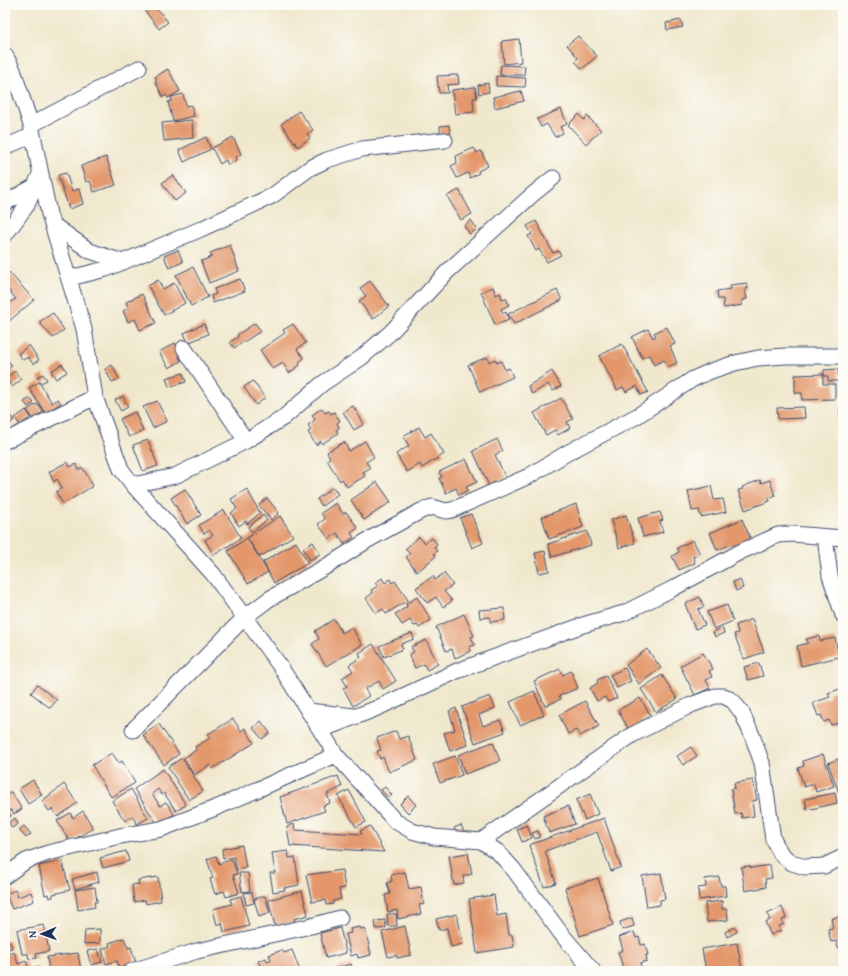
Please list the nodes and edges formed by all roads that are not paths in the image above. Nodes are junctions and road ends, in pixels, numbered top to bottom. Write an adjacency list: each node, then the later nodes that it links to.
1 (5, 55): 3 (street)
2 (139, 68): 3 (street)
3 (32, 130): 5 (street); 7 (street)
4 (444, 140): 11 (street)
5 (5, 147)
6 (554, 178): 17 (street)
7 (38, 179): 8 (street); 9 (street); 10 (street)
8 (5, 203)
9 (52, 224): 11 (street); 12 (street)
10 (5, 235)
11 (123, 262): 12 (street)
12 (70, 278): 15 (street)
13 (184, 348): 17 (street)
14 (843, 356): 22 (street)
15 (95, 397): 16 (street); 18 (street)
16 (5, 441)
17 (246, 441): 18 (street)
18 (133, 485): 22 (street)
19 (824, 537): 20 (street); 21 (street); 24 (street)
20 (843, 538)
21 (843, 615)
22 (245, 617): 23 (street); 25 (street)
23 (308, 711): 24 (street); 26 (street)
24 (356, 716): 26 (street)
25 (133, 730)
26 (321, 730): 27 (street)
27 (336, 755): 28 (street); 30 (street)
28 (481, 841): 29 (street); 33 (street)
29 (843, 857)
30 (5, 876)
31 (340, 918): 32 (street)
32 (132, 971)
33 (593, 971)

